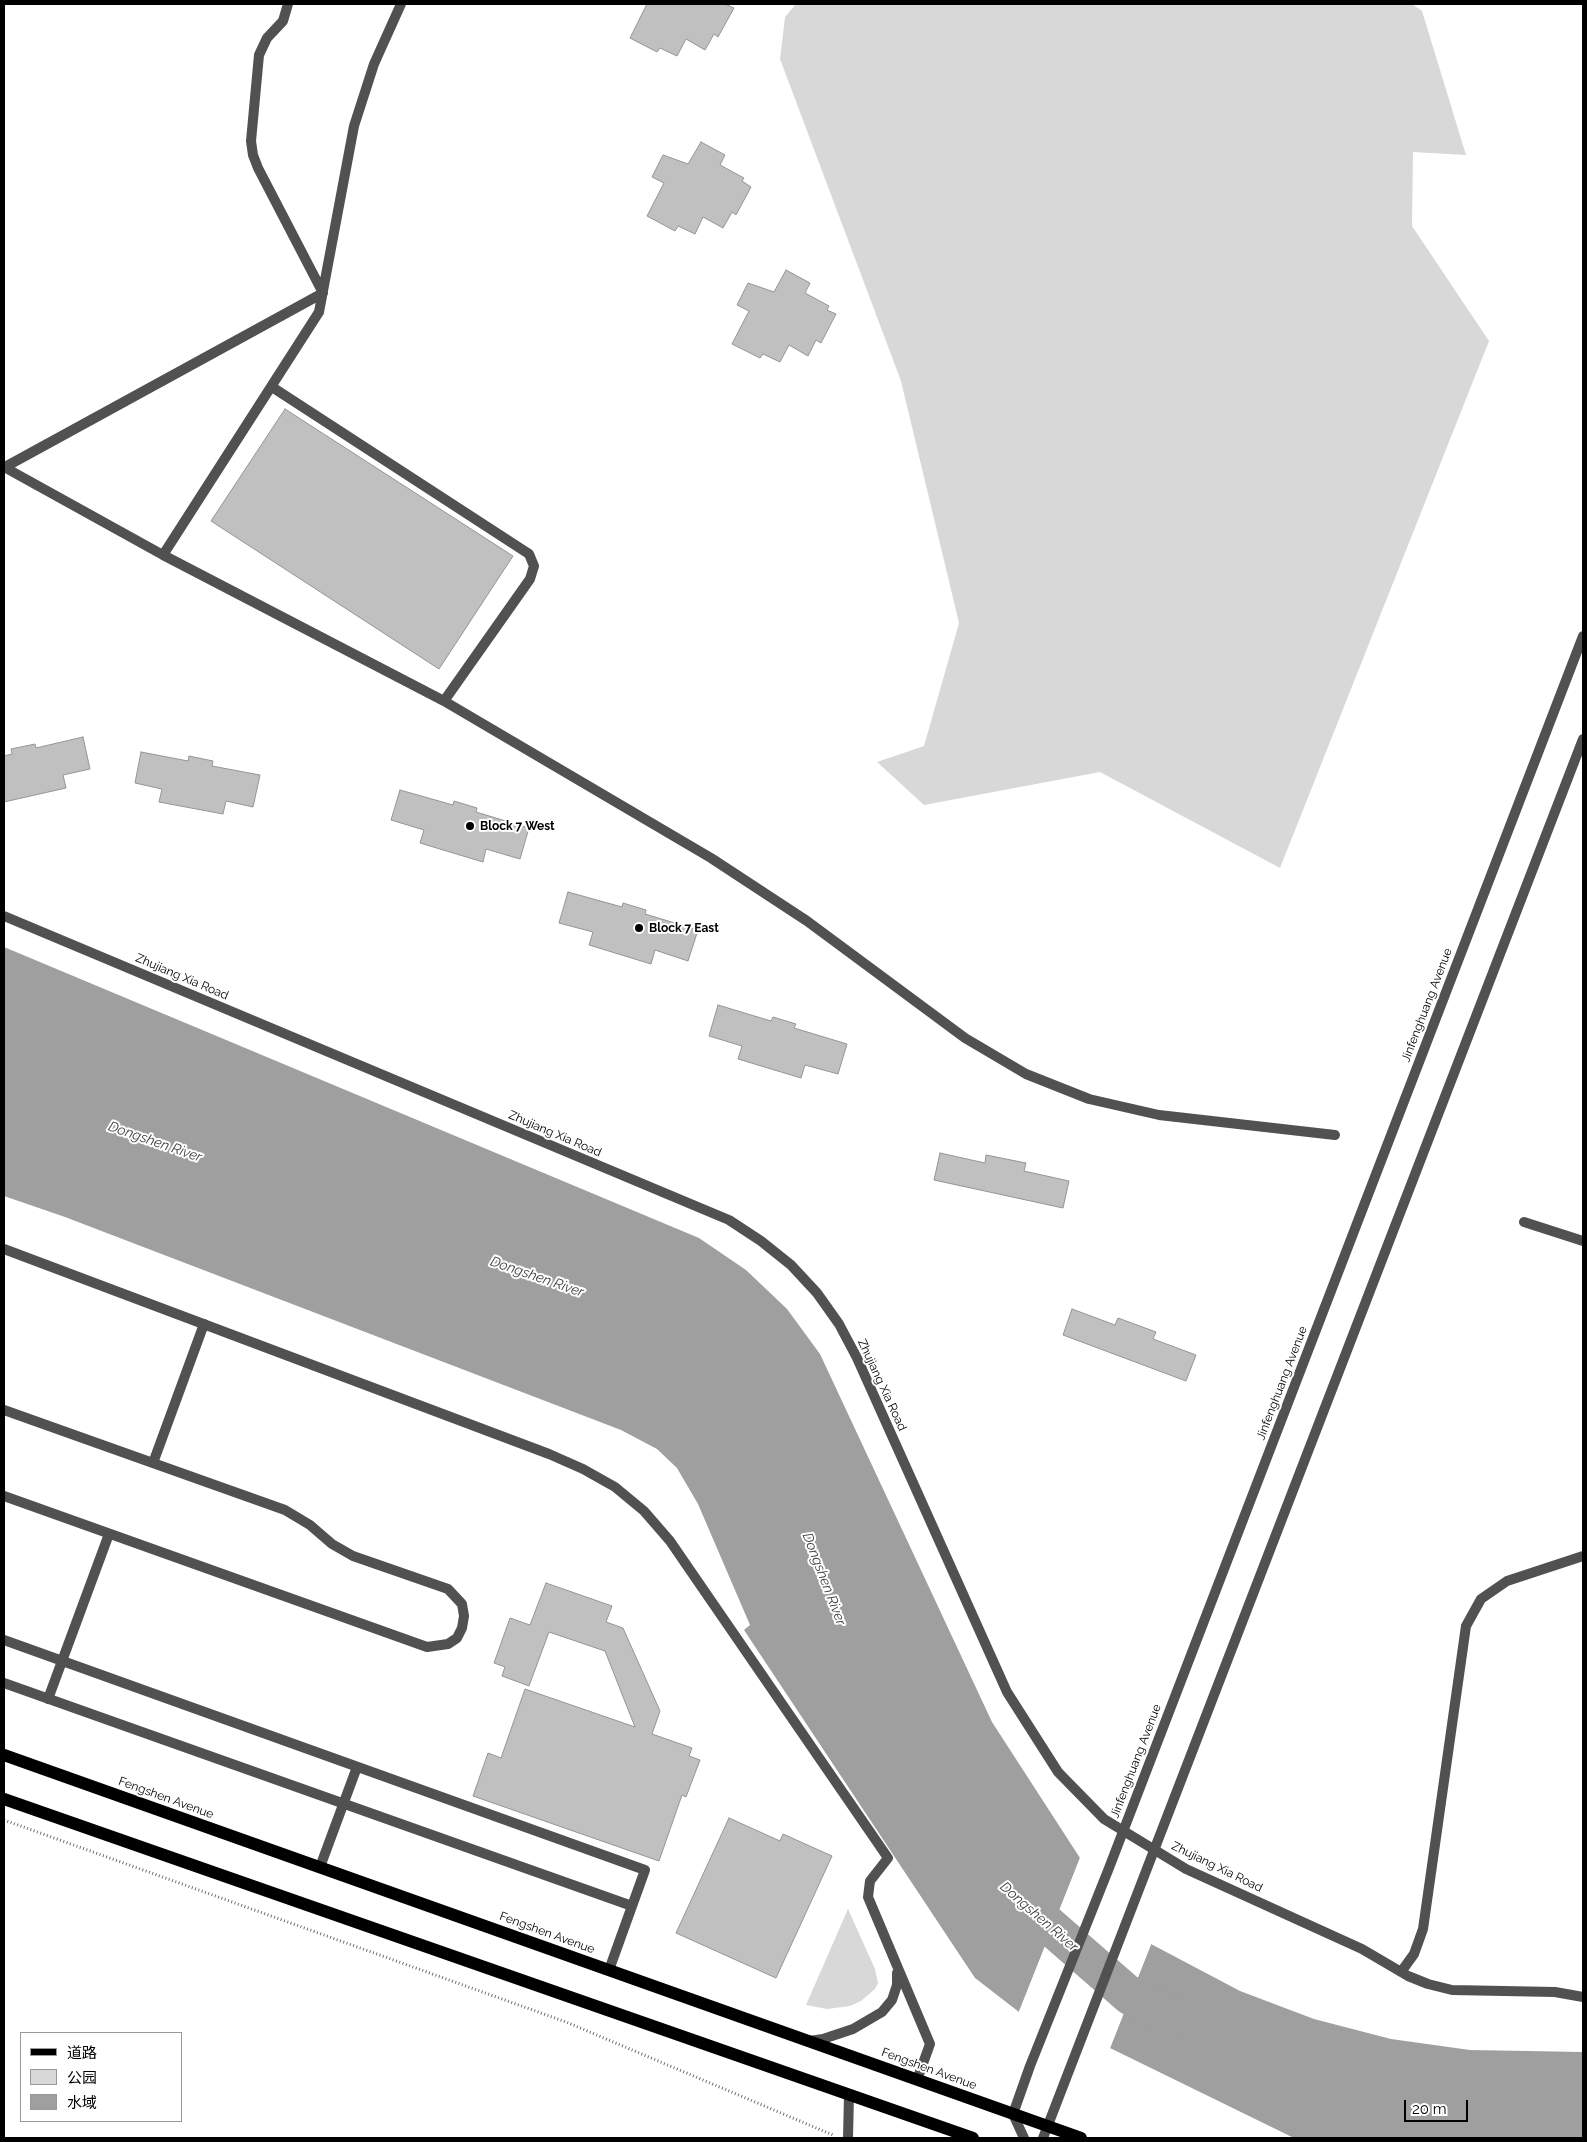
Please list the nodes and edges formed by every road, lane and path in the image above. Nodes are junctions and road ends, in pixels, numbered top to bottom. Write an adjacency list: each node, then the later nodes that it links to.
1 (288, 4): 3 (street)
2 (402, 4): 3 (street)
3 (323, 293): 4 (street); 5 (street)
4 (272, 387): 6 (street); 8 (street)
5 (4, 467): 6 (street)
6 (163, 555): 8 (street)
7 (1583, 636): 30 (street, Jinfenghuang Avenue)
8 (444, 701): 11 (street)
9 (1583, 739): 31 (street)
10 (4, 916): 30 (street, Zhujiang Xia Road)
11 (1335, 1135)
12 (1524, 1222): 13 (street)
13 (1583, 1241)
14 (4, 1249): 15 (street)
15 (204, 1324): 17 (street); 34 (street)
16 (4, 1410): 17 (street)
17 (153, 1463): 19 (street)
18 (4, 1496): 19 (street)
19 (109, 1534): 22 (street)
20 (1583, 1556): 36 (street)
21 (4, 1640): 22 (street)
22 (62, 1661): 24 (street); 26 (street)
23 (4, 1683): 24 (street)
24 (48, 1699): 28 (street)
25 (4, 1755): 32 (main road, Fengshen Avenue)
26 (357, 1767): 28 (street); 33 (street)
27 (4, 1799): 40 (main road)
28 (343, 1803): 32 (street); 33 (street)
29 (4, 1820): 43 (path)
30 (1123, 1830): 31 (street, Zhujiang Xia Road); 41 (street, Jinfenghuang Avenue)
31 (1154, 1849): 36 (street, Zhujiang Xia Road); 42 (street)
32 (320, 1867): 35 (main road, Fengshen Avenue)
33 (632, 1906): 35 (street)
34 (897, 1967): 38 (street); 39 (street)
35 (609, 1970): 38 (main road, Fengshen Avenue)
36 (1401, 1972): 37 (street, Zhujiang Xia Road)
37 (1583, 1997)
38 (808, 2041): 39 (main road, Fengshen Avenue)
39 (917, 2080): 41 (main road, Fengshen Avenue)
40 (849, 2094): 44 (street); 45 (main road)
41 (1013, 2114): 42 (main road, Fengshen Avenue); 46 (street)
42 (1045, 2132): 47 (main road, Fengshen Avenue)
43 (837, 2136)
44 (848, 2138)
45 (973, 2138)
46 (1024, 2138)
47 (1081, 2138)

